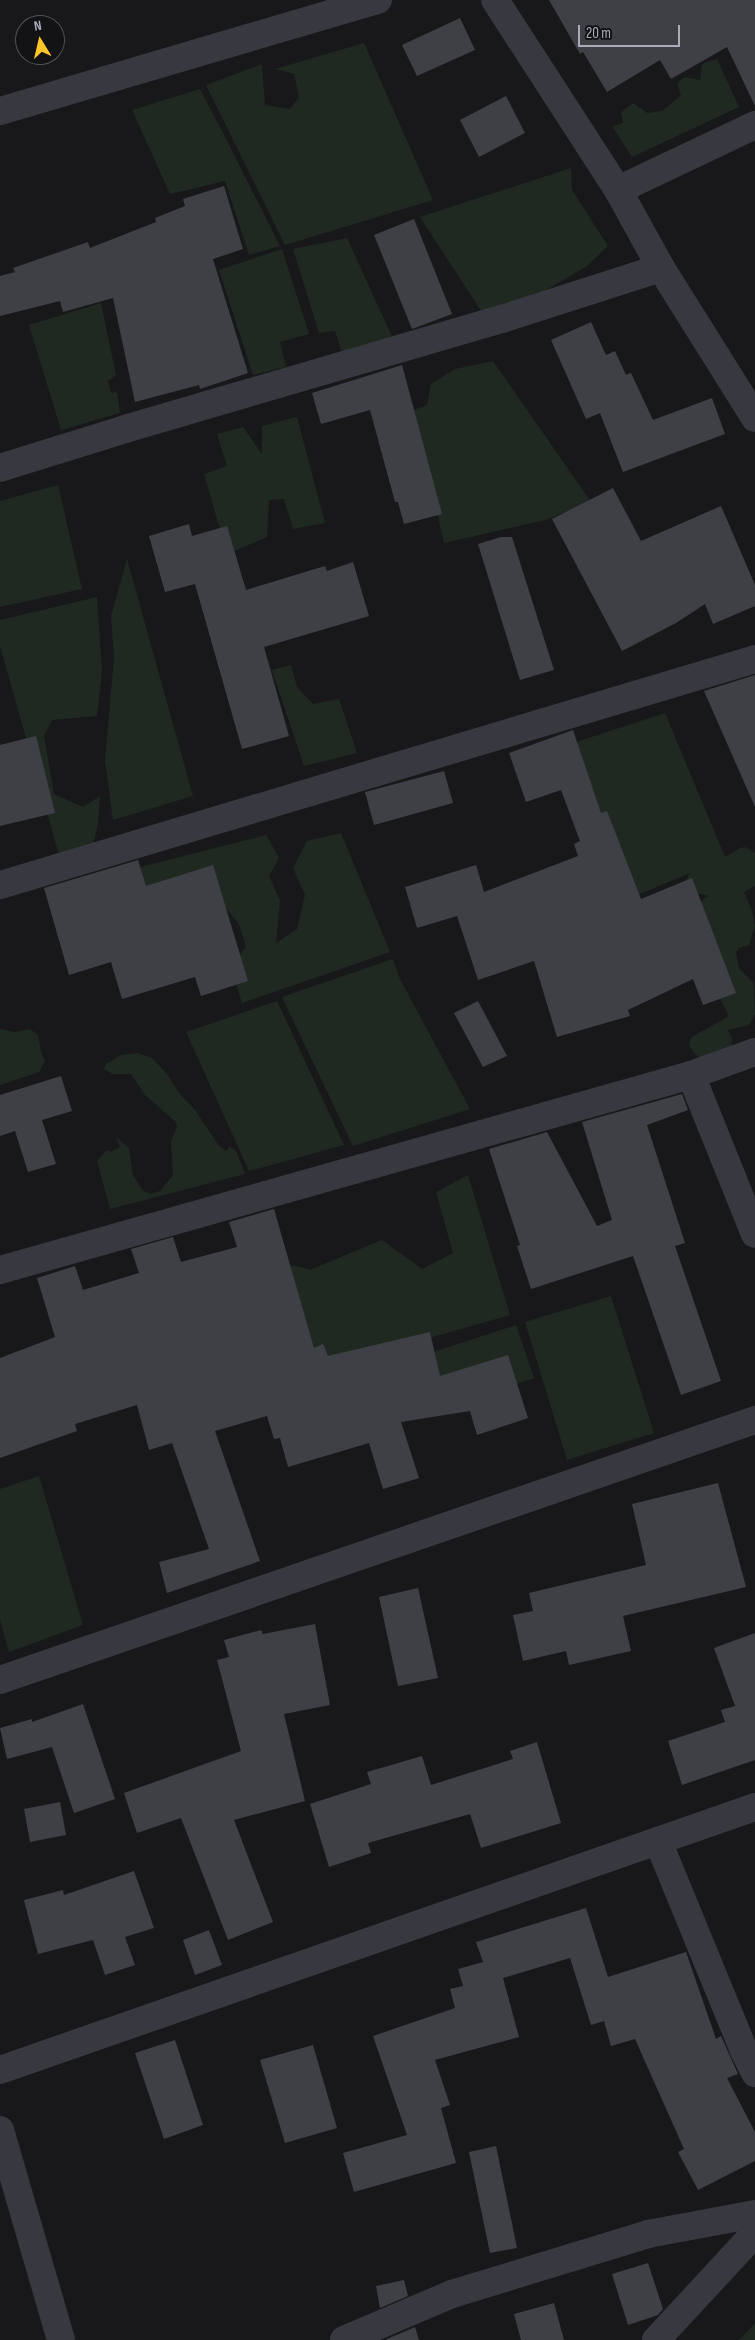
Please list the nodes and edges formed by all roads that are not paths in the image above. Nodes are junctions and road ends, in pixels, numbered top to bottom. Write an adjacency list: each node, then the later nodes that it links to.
1 (378, 0): 3 (street)
2 (495, 0): 5 (street)
3 (0, 111)
4 (755, 125): 5 (street)
5 (618, 190): 6 (street)
6 (661, 268): 7 (street); 8 (street)
7 (752, 408)
8 (0, 468)
9 (755, 659): 10 (street)
10 (0, 885)
11 (755, 1052): 12 (street)
12 (691, 1076): 13 (street); 14 (street)
13 (755, 1234)
14 (0, 1270)
15 (755, 1420): 16 (street)
16 (0, 1680)
17 (755, 1807): 18 (street)
18 (658, 1841): 19 (street); 20 (street)
19 (0, 2070)
20 (755, 2073)
21 (0, 2130): 24 (street)
22 (755, 2214): 25 (street)
23 (755, 2233): 26 (street)
24 (60, 2340)
25 (344, 2340)
26 (656, 2340)

